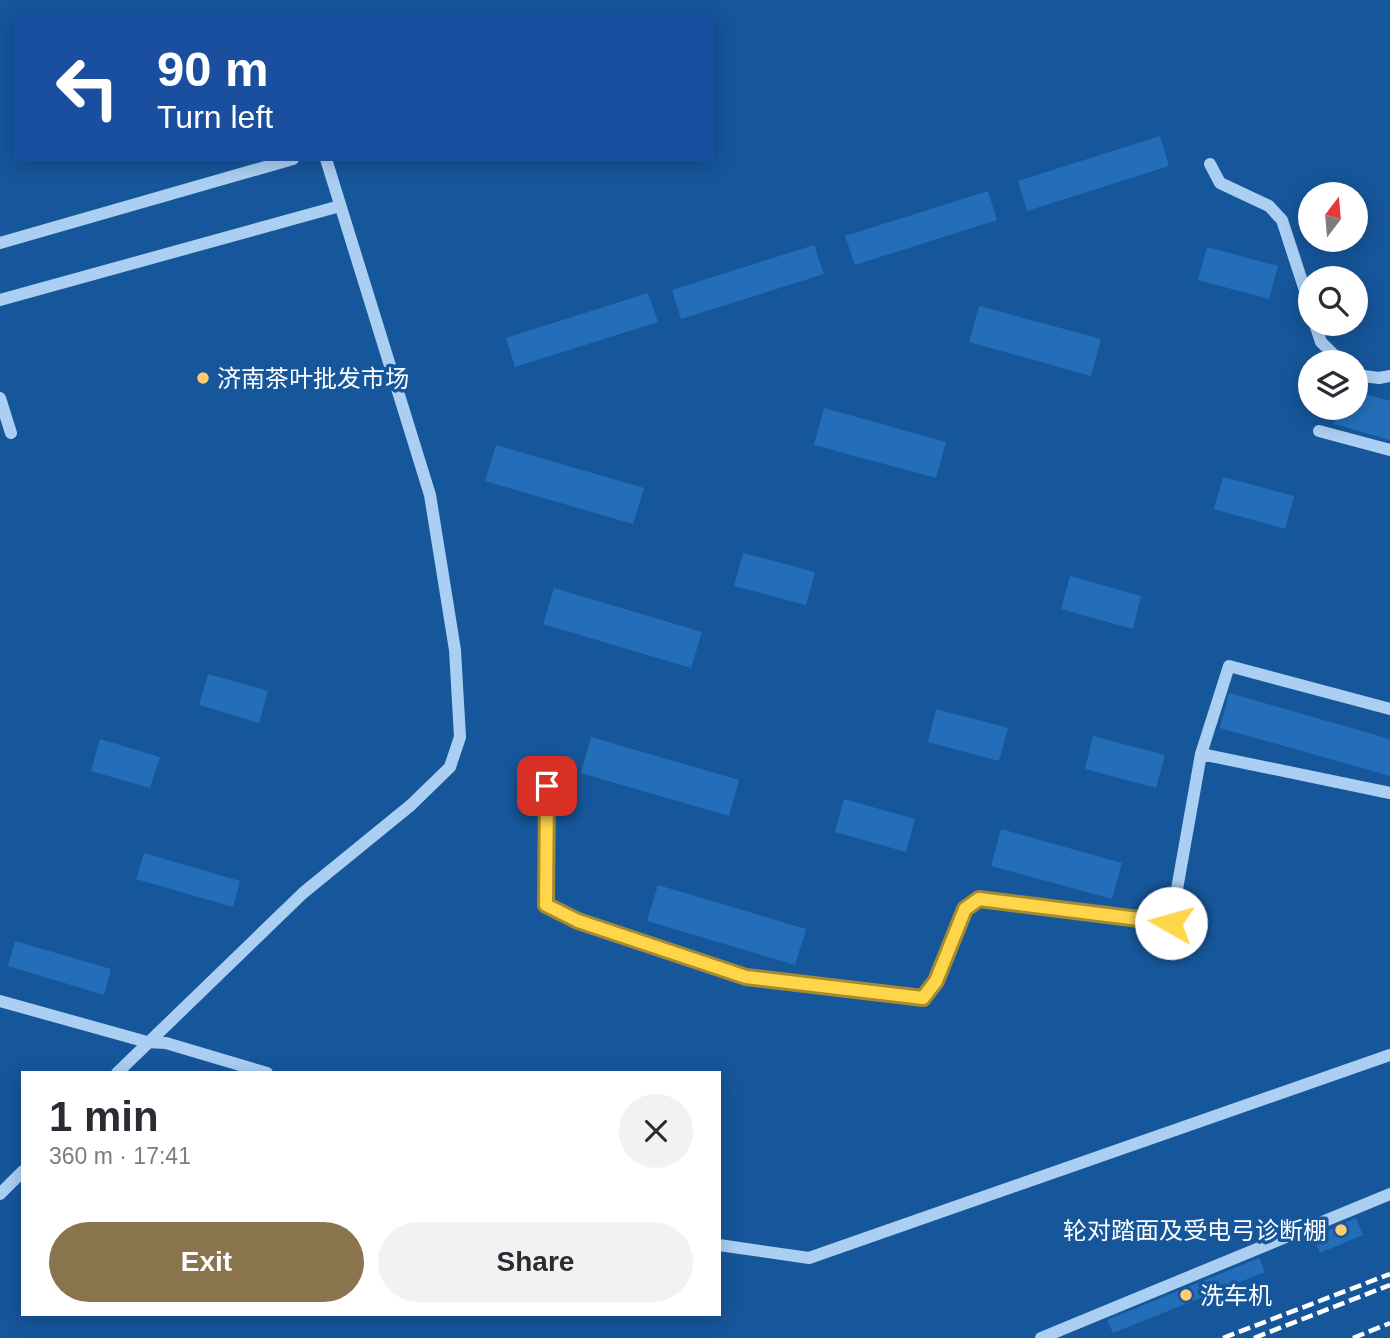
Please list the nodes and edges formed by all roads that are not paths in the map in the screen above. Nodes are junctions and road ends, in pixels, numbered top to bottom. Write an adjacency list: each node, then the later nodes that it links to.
1 (286, 161): 5 (street)
2 (327, 161): 4 (street)
3 (1210, 164): 6 (street)
4 (340, 206): 7 (street); 21 (street)
5 (0, 243)
6 (1298, 269)
7 (0, 300)
8 (1319, 336): 9 (street)
9 (1329, 350)
10 (1390, 376): 11 (street)
11 (1368, 377)
12 (0, 398): 14 (street)
13 (1320, 431): 15 (street)
14 (11, 433)
15 (1390, 450)
16 (1390, 709): 17 (street)
17 (1201, 754): 18 (street); 19 (street)
18 (547, 786)
19 (1390, 793)
20 (0, 1001): 21 (street)
21 (147, 1042): 23 (street); 24 (street)
22 (1390, 1055): 28 (street)
23 (119, 1071)
24 (260, 1071)
25 (21, 1173): 26 (street)
26 (0, 1194)
27 (1390, 1194): 29 (street)
28 (721, 1245)
29 (1041, 1338)

